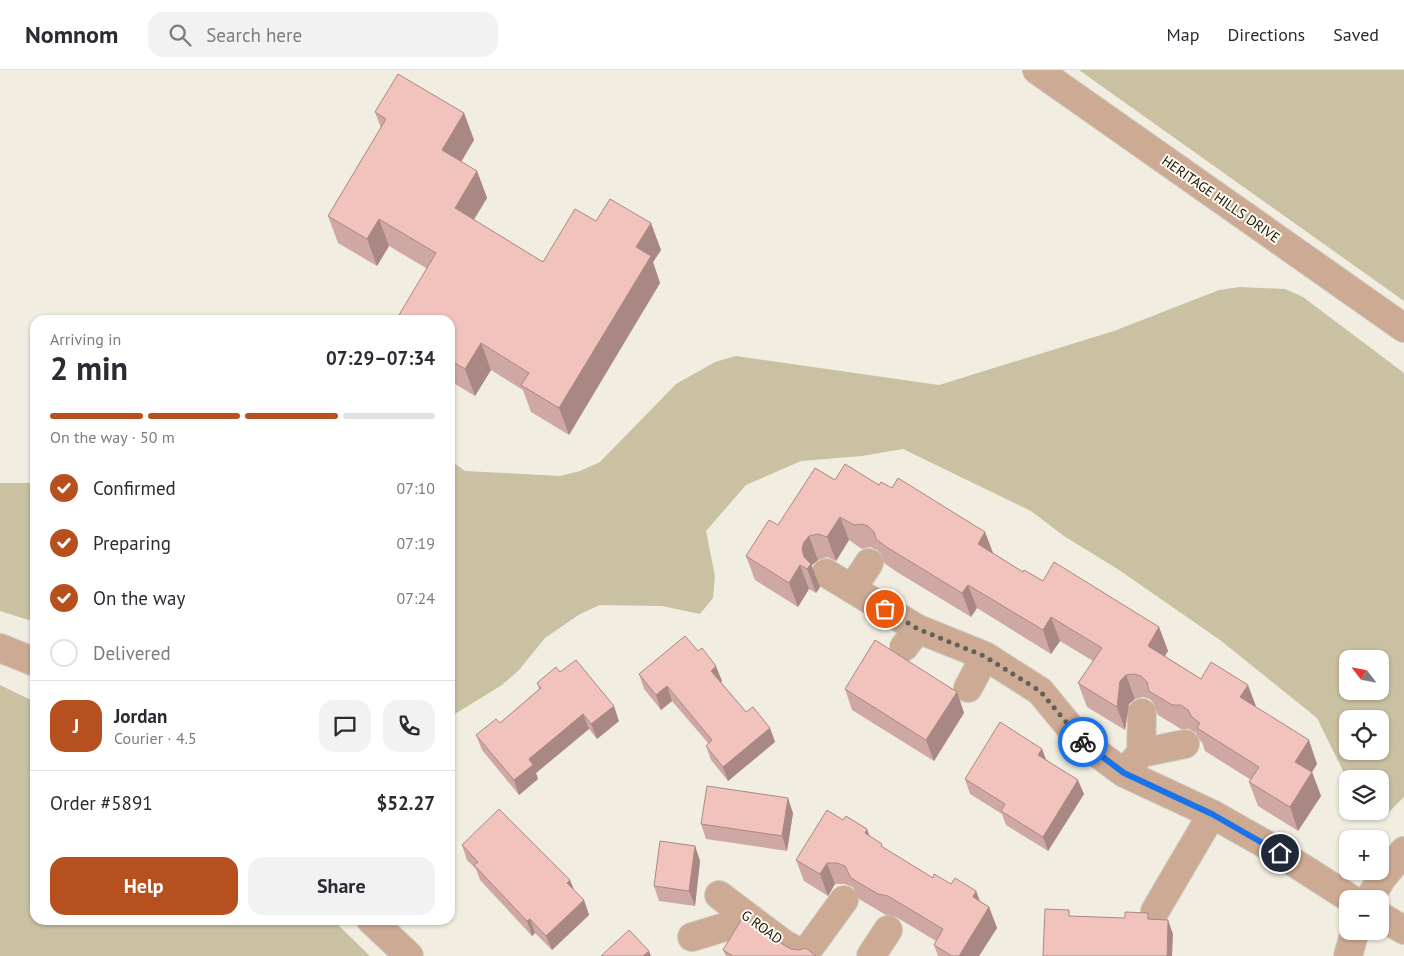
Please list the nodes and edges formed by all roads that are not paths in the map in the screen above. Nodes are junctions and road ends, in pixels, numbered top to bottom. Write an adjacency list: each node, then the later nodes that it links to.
1 (1037, 70): 2 (street, HERITAGE HILLS DRIVE)
2 (1404, 328)
3 (869, 563): 5 (street)
4 (826, 574): 5 (street)
5 (852, 589): 7 (street)
6 (0, 648): 8 (street)
7 (984, 656): 9 (street); 13 (street)
8 (30, 660)
9 (968, 688)
10 (1142, 713): 12 (street)
11 (1185, 744): 12 (street)
12 (1141, 752): 13 (street)
13 (1124, 773): 14 (street)
14 (1212, 814): 16 (street); 20 (street)
15 (1404, 851): 17 (street)
16 (1340, 890)
17 (1375, 890)
18 (719, 895): 21 (street, G ROAD)
19 (844, 900): 29 (street)
20 (1155, 911)
21 (751, 919): 26 (street); 29 (street, G ROAD)
22 (1389, 921): 25 (street)
23 (376, 925): 28 (street)
24 (888, 930): 30 (street)
25 (1404, 930)
26 (692, 937)
27 (1352, 940): 31 (street)
28 (409, 956)
29 (805, 956)
30 (871, 956)
31 (1348, 956)

